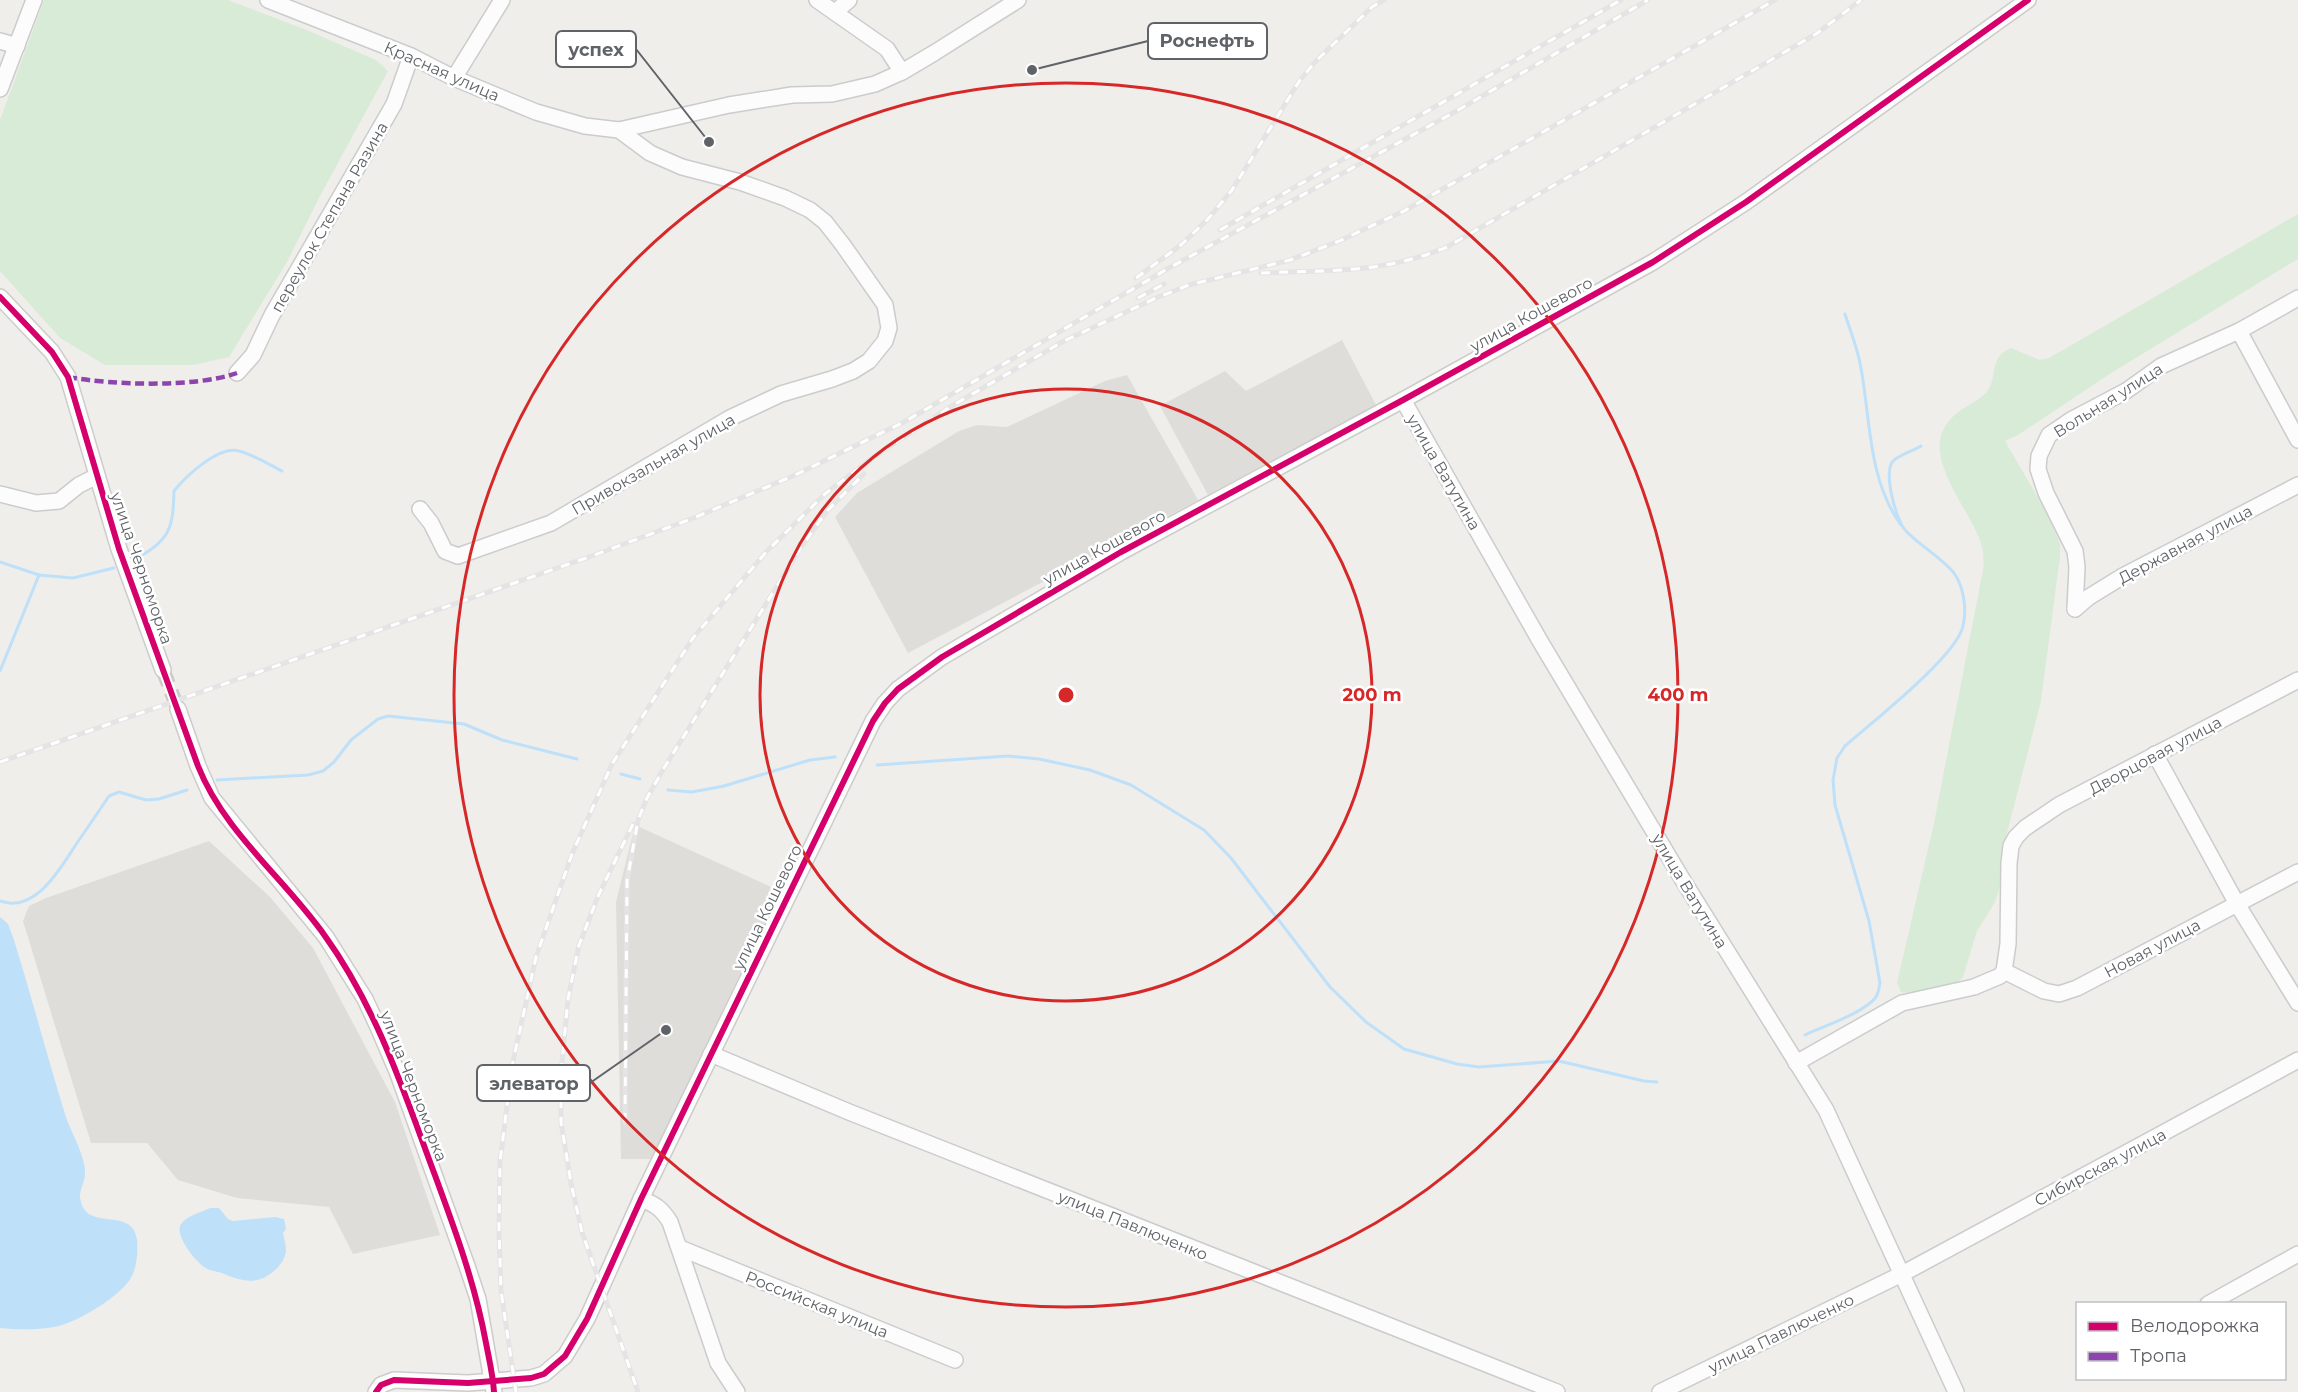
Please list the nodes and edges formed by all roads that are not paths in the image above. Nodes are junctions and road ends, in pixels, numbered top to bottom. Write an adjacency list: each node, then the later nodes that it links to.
1 (34, 0): 10 (street)
2 (268, 0): 11 (street, Красная улица)
3 (502, 0): 13 (street)
4 (817, 0): 8 (street)
5 (849, 0): 8 (street)
6 (1018, 0): 12 (street, Красная улица)
7 (2028, 0): 21 (street, улица Кошевого)
8 (836, 12): 12 (street)
9 (0, 41): 10 (street)
10 (17, 46): 14 (street)
11 (411, 56): 13 (street, Красная улица); 20 (street, переулок Степана Разина)
12 (902, 72): 15 (street, Красная улица)
13 (454, 78): 15 (street, Красная улица)
14 (0, 89)
15 (619, 130): 18 (street, Красная улица)
16 (0, 297): 23 (street, улица Черноморка)
17 (2298, 298): 19 (street, Вольная улица)
18 (889, 328): 26 (street, Привокзальная улица)
19 (2239, 331): 22 (street); 27 (street, Вольная улица)
20 (237, 373)
21 (1403, 400): 36 (street, улица Кошевого); 38 (street, улица Ватутина)
22 (2298, 440)
23 (97, 476): 25 (street); 28 (street, улица Черноморка)
24 (2298, 485): 27 (street, Державная улица)
25 (0, 494)
26 (420, 509)
27 (2075, 609)
28 (163, 670)
29 (2298, 680): 31 (street, Дворцовая улица)
30 (178, 709): 45 (street, улица Черноморка)
31 (2155, 754): 33 (street); 34 (street, Дворцовая улица)
32 (2298, 872): 33 (street, Новая улица)
33 (2237, 904): 34 (street, Новая улица); 35 (street)
34 (2004, 971): 38 (street)
35 (2298, 1003)
36 (711, 1054): 39 (street, улица Кошевого); 48 (street, улица Павлюченко)
37 (2298, 1060): 42 (street, Сибирская улица)
38 (1796, 1064): 42 (street, улица Ватутина)
39 (641, 1199): 40 (street); 45 (street, улица Кошевого)
40 (680, 1248): 44 (street, Российская улица); 47 (street)
41 (2298, 1254): 43 (street)
42 (1902, 1274): 49 (street, улица Павлюченко); 50 (street, улица Ватутина)
43 (2212, 1302)
44 (956, 1360)
45 (494, 1386): 46 (street)
46 (376, 1392)
47 (737, 1392)
48 (1557, 1392)
49 (1660, 1392)
50 (1956, 1392)

